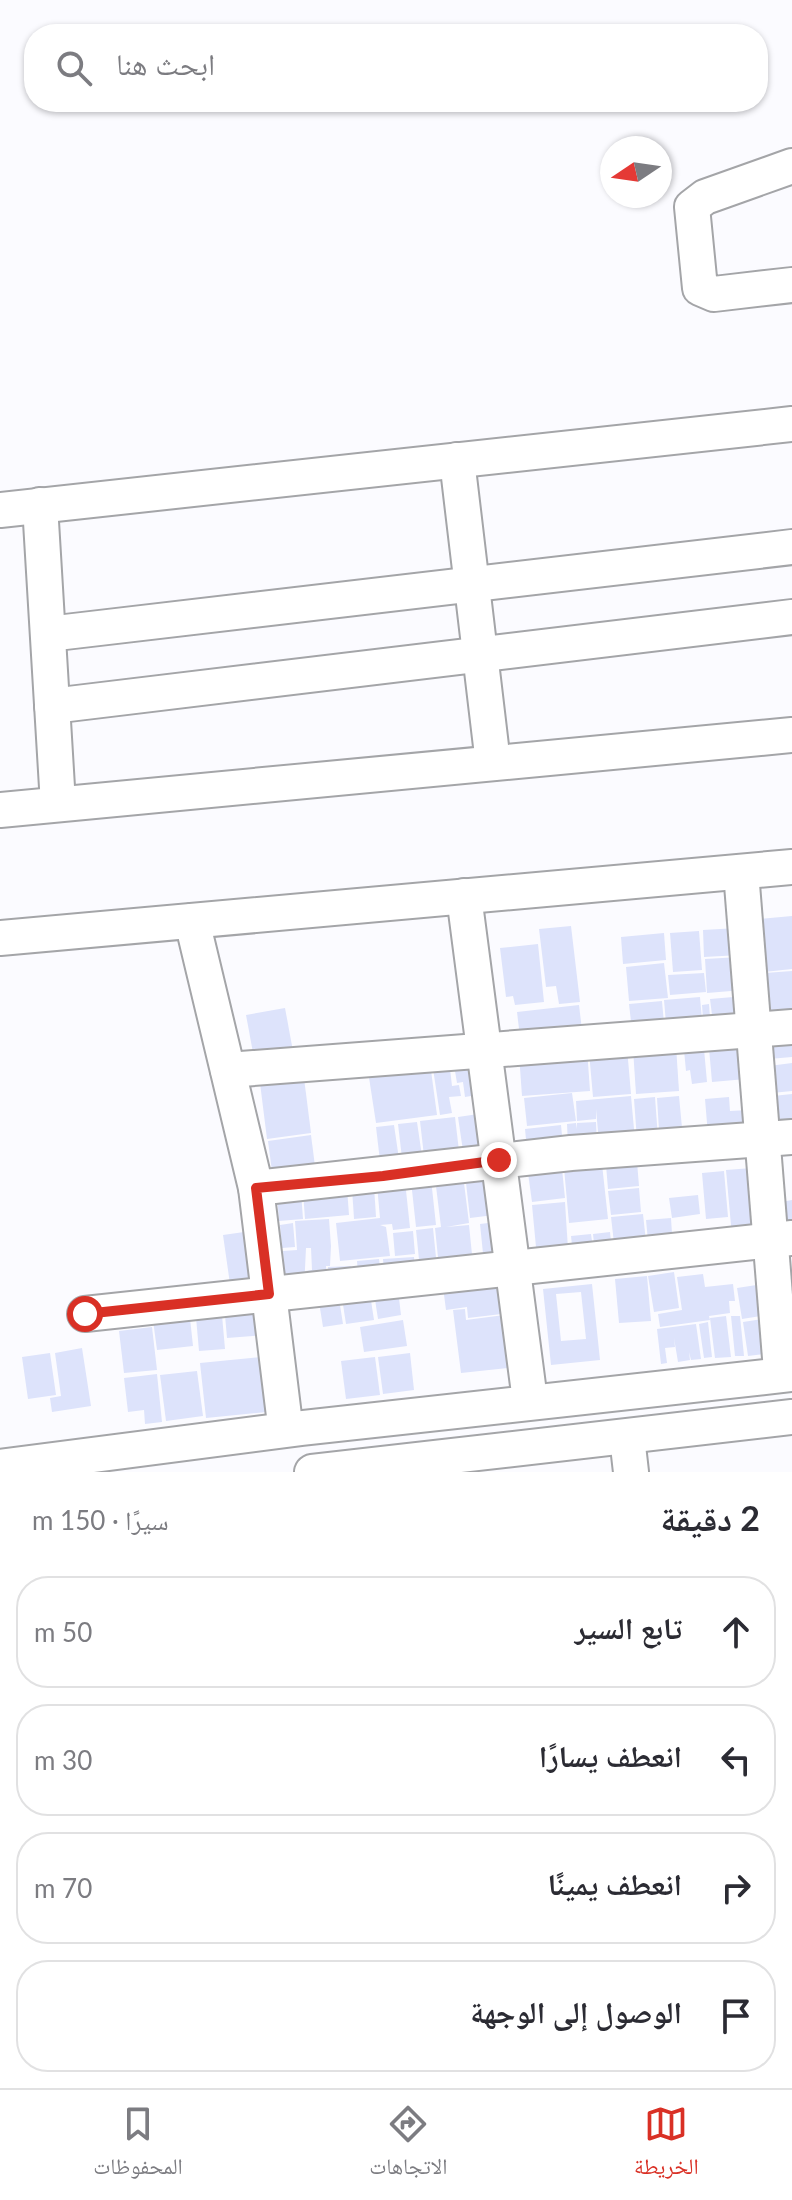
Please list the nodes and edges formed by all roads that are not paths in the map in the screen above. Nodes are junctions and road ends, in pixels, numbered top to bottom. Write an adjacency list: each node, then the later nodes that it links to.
1 (792, 166): 2 (street)
2 (792, 285)
3 (792, 424): 4 (street)
4 (457, 460): 5 (street); 8 (street)
5 (40, 505): 6 (street); 10 (street)
6 (0, 510)
7 (792, 547): 8 (street)
8 (472, 584): 10 (street); 11 (street)
9 (792, 617): 11 (street)
10 (48, 634): 12 (street)
11 (480, 655): 12 (street); 14 (street)
12 (52, 706): 15 (street)
13 (792, 735): 14 (street)
14 (493, 763): 15 (street)
15 (58, 804): 16 (street)
16 (0, 810)
17 (792, 867): 18 (street)
18 (741, 872): 19 (street); 23 (street)
19 (464, 896): 20 (street); 24 (street)
20 (192, 921): 21 (street); 25 (street)
21 (0, 938)
22 (792, 1027): 23 (street)
23 (754, 1031): 24 (street); 26 (street)
24 (485, 1051): 25 (street); 27 (street)
25 (228, 1070): 28 (street)
26 (777, 1139): 27 (street); 29 (street)
27 (499, 1160): 28 (street); 30 (street)
28 (256, 1188): 31 (street)
29 (781, 1239): 30 (street); 33 (street)
30 (513, 1268): 31 (street); 34 (street)
31 (269, 1294): 32 (street); 35 (street)
32 (85, 1314)
33 (788, 1363): 34 (street); 39 (street)
34 (529, 1393): 35 (street)
35 (284, 1416): 38 (street)
36 (792, 1417): 37 (street)
37 (627, 1437): 40 (street); 41 (street)
38 (0, 1444)
39 (0, 1467)
40 (312, 1472)
41 (631, 1472)

